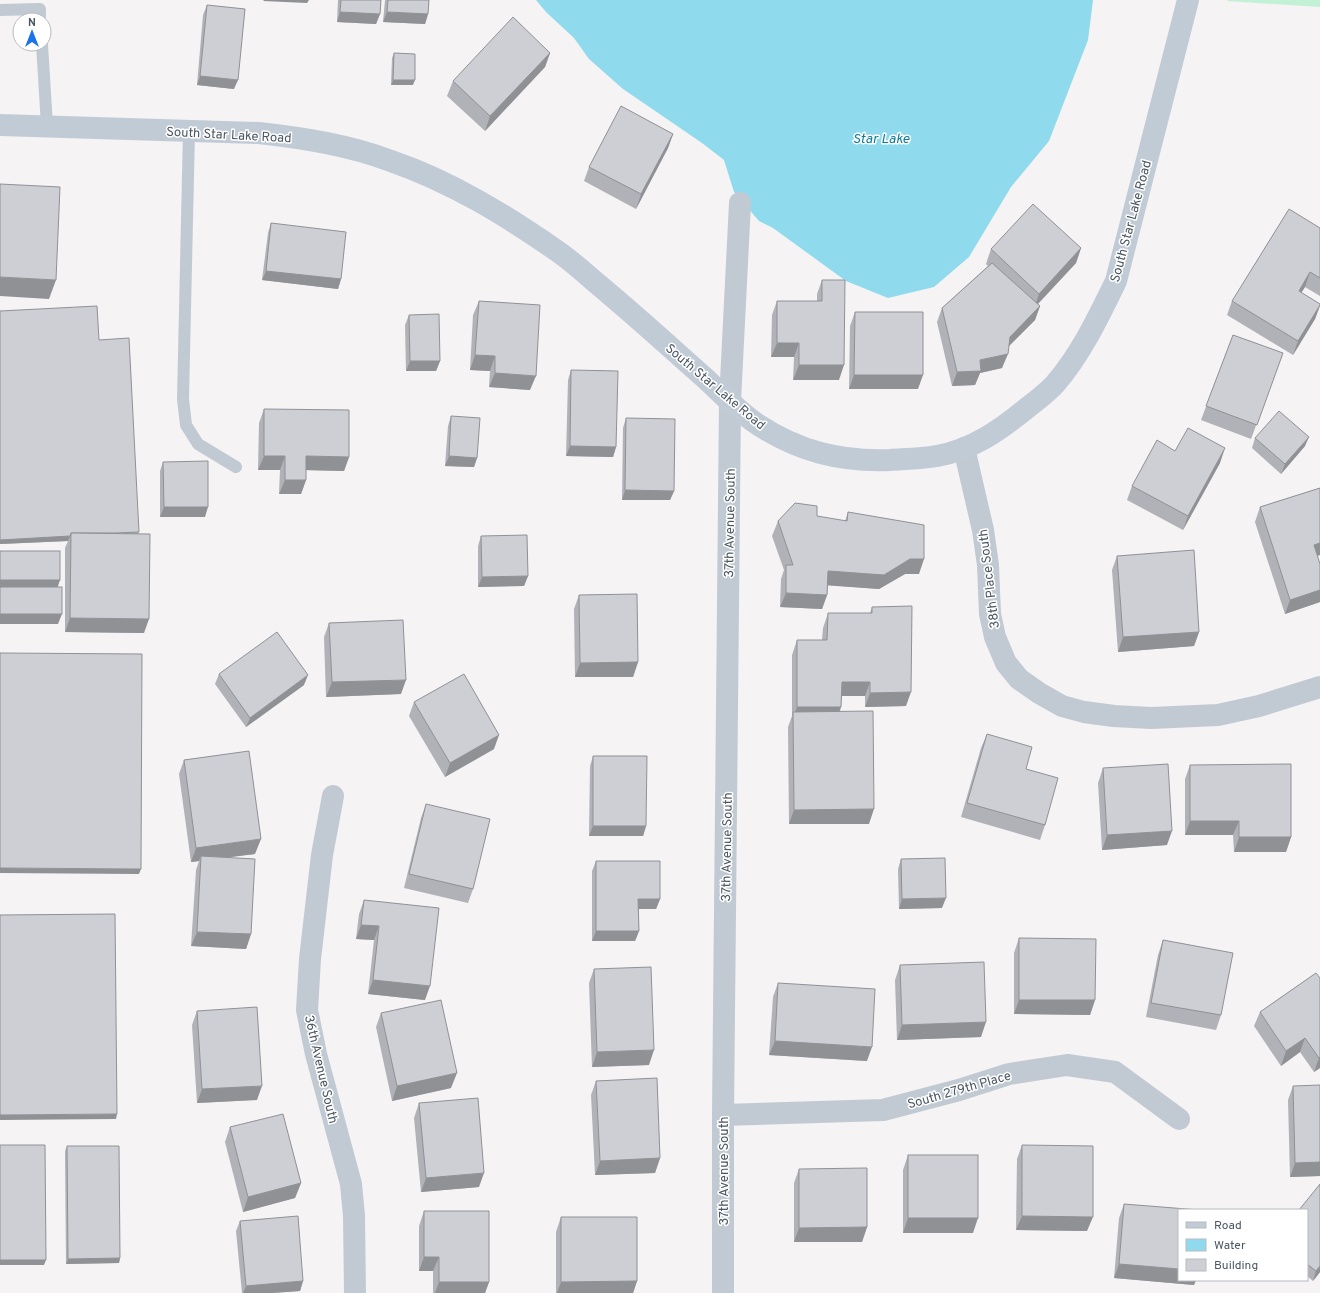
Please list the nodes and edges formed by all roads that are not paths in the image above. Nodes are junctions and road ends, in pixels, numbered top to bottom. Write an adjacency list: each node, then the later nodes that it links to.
1 (1188, 0): 10 (street, South Star Lake Road)
2 (0, 10): 3 (lane)
3 (40, 12)
4 (42, 52): 6 (lane)
5 (0, 125): 6 (street, South Star Lake Road)
6 (47, 126): 7 (street, South Star Lake Road)
7 (189, 131): 9 (street, South Star Lake Road); 11 (lane)
8 (740, 203): 9 (street, 37th Avenue South)
9 (730, 401): 10 (street, South Star Lake Road); 14 (street, 37th Avenue South)
10 (964, 448): 12 (street, 38th Place South)
11 (236, 468)
12 (1320, 687)
13 (332, 796): 16 (street, 36th Avenue South)
14 (723, 1115): 15 (street, South 279th Place); 17 (street, 37th Avenue South)
15 (1179, 1119)
16 (355, 1293)
17 (723, 1293)

